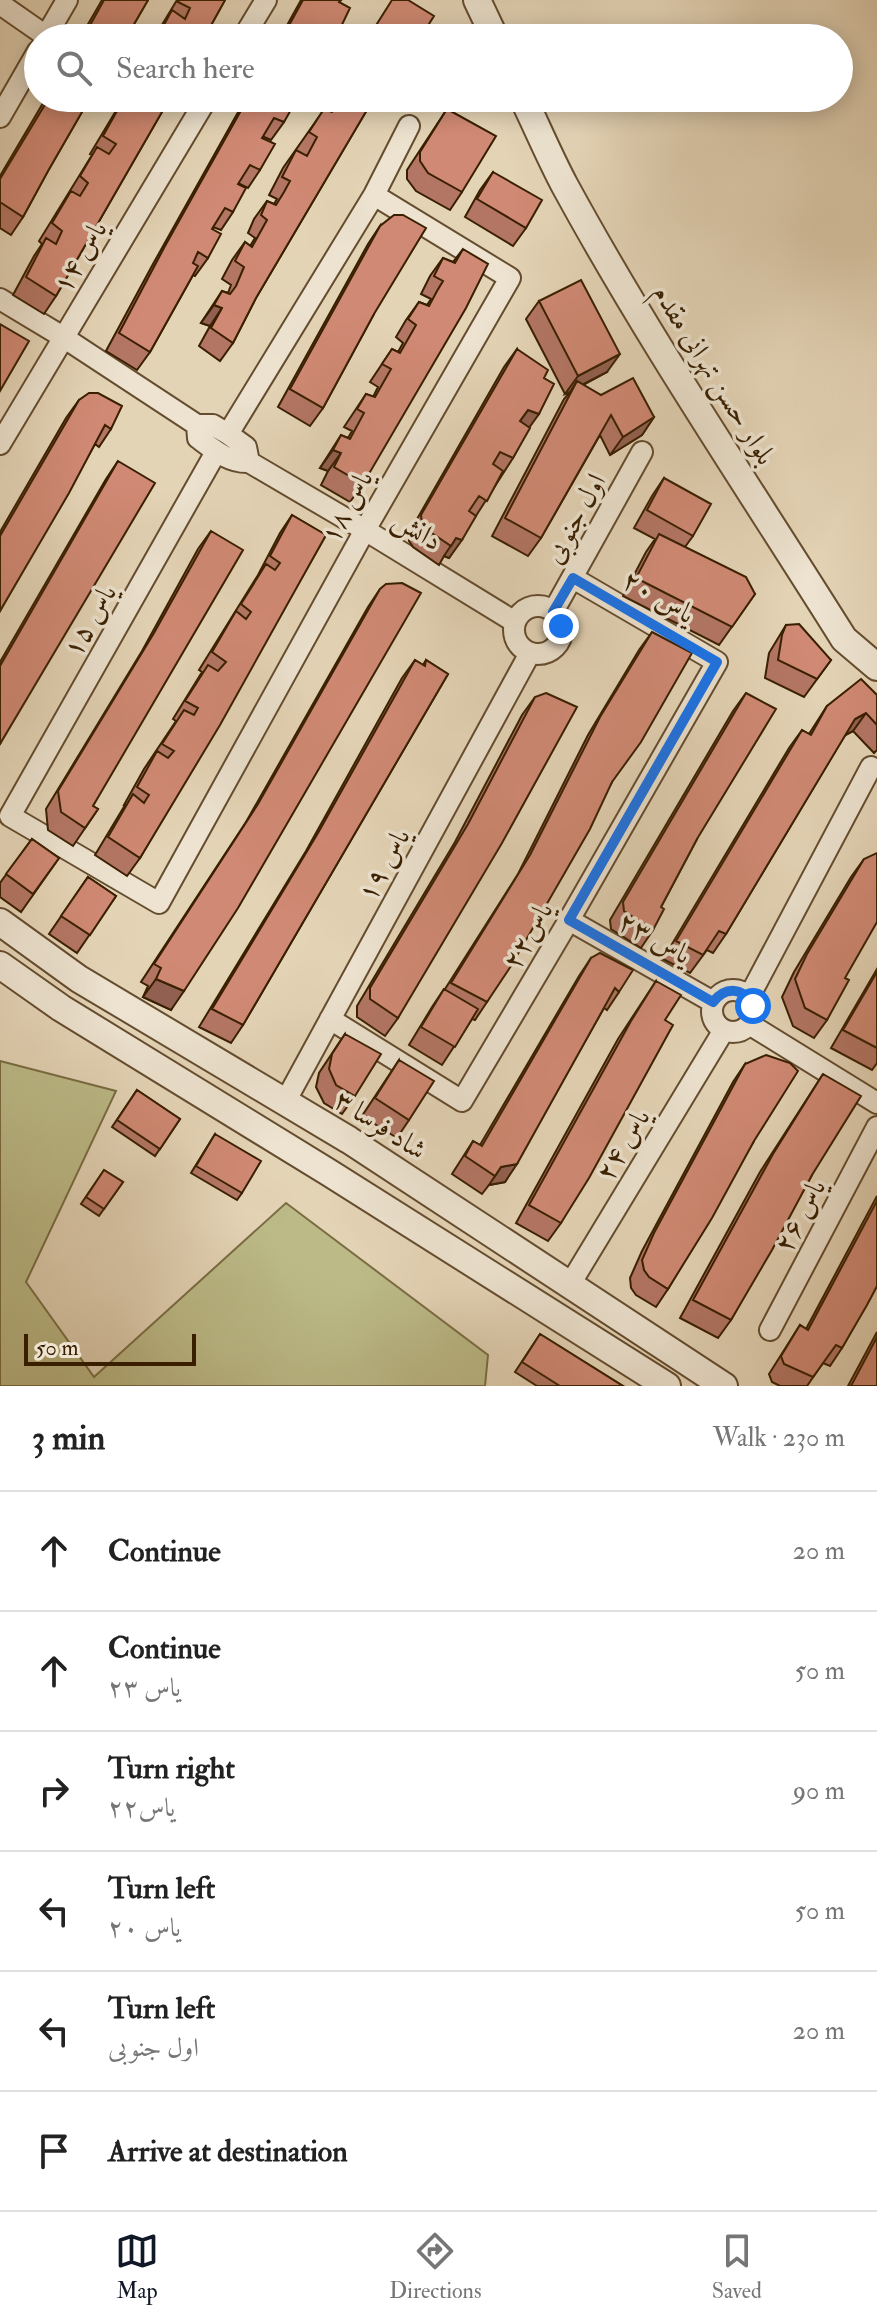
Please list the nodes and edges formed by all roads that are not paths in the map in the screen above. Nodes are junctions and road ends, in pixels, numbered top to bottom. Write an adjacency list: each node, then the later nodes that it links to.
1 (67, 0): 5 (street)
2 (266, 0): 6 (street)
3 (477, 0): 7 (street)
4 (0, 4): 8 (street)
5 (53, 24)
6 (251, 24)
7 (488, 24)
8 (24, 25)
9 (24, 75): 12 (street)
10 (199, 112): 16 (street, یاس ۱۴)
11 (530, 112): 29 (street, بلوار حسن تهرانی مقدم)
12 (0, 117)
13 (409, 126): 14 (street)
14 (374, 195): 18 (street); 23 (street, یاس ۱۸)
15 (0, 299): 16 (street)
16 (63, 337): 17 (street); 19 (street, یاس ۱۴)
17 (197, 425): 18 (street); 20 (street)
18 (228, 434): 22 (street)
19 (0, 444)
20 (216, 452): 22 (street); 31 (street, یاس ۱۵)
21 (642, 452): 24 (street, اول جنوبی)
22 (249, 462): 23 (street, دانش)
23 (365, 530): 26 (street, دانش); 31 (street, یاس ۱۸)
24 (573, 578): 25 (street, اول جنوبی); 28 (street, یاس ۲۰)
25 (553, 612): 26 (street); 27 (street)
26 (515, 622): 27 (street)
27 (530, 653): 37 (street, یاس ۱۹)
28 (717, 662): 32 (street, یاس۲۲)
29 (877, 667)
30 (871, 767): 35 (street)
31 (159, 903)
32 (569, 920): 36 (street, یاس ۲۳); 37 (street, یاس۲۲)
33 (0, 922): 40 (street, شاد فرسا ۳)
34 (0, 965): 44 (street)
35 (749, 997): 36 (street); 38 (street)
36 (713, 1002): 39 (street)
37 (330, 1019): 40 (street, یاس ۱۹)
38 (749, 1024): 39 (street); 41 (street)
39 (724, 1030): 45 (street, یاس ۲۴)
40 (285, 1102): 43 (street, شاد فرسا ۳)
41 (877, 1103)
42 (877, 1127): 46 (street, یاس ۲۶)
43 (349, 1140): 44 (street); 45 (street, شاد فرسا ۳)
44 (328, 1172): 47 (street)
45 (569, 1286): 48 (street, شاد فرسا ۳)
46 (770, 1330)
47 (667, 1386)
48 (724, 1386)

